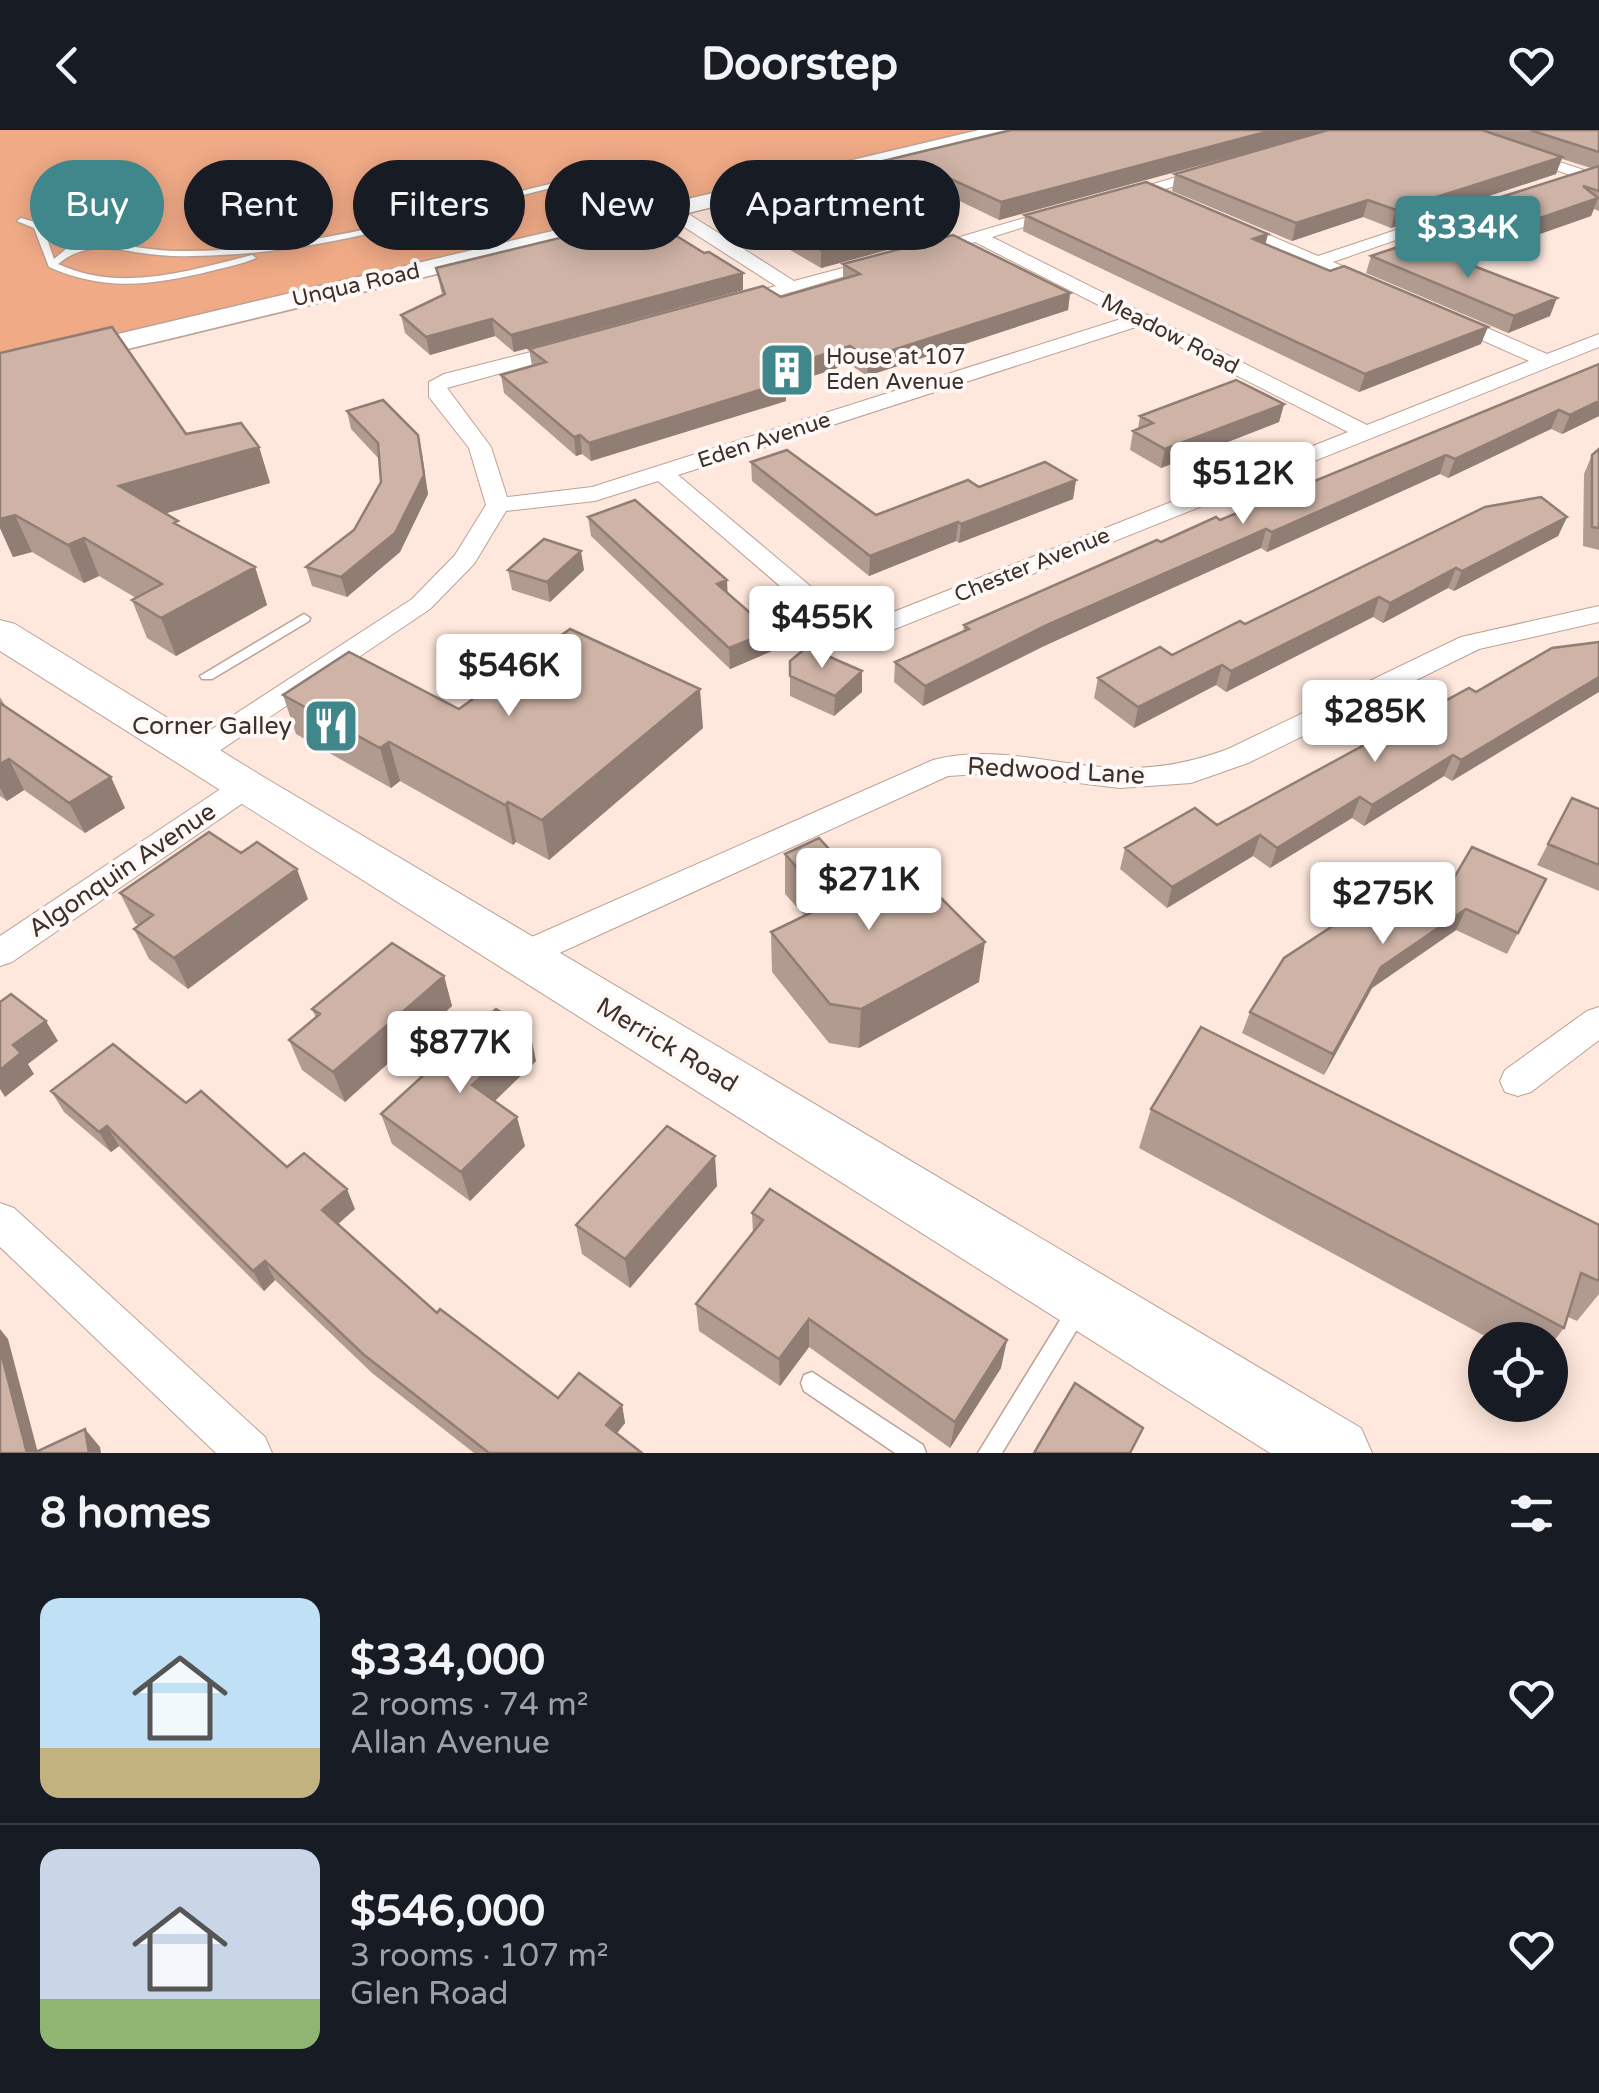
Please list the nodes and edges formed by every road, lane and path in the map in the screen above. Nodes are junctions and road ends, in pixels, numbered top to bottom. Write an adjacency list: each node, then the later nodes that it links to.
1 (1004, 130): 9 (street, Unqua Road)
2 (1448, 130): 4 (street)
3 (1234, 165): 7 (street)
4 (1591, 178): 6 (street)
5 (545, 187): 15 (lane)
6 (1544, 187)
7 (1146, 189): 8 (street); 16 (street)
8 (1173, 201)
9 (690, 205)
10 (1488, 206): 24 (street)
11 (1209, 216): 24 (street)
12 (21, 221): 14 (lane)
13 (690, 223): 27 (street)
14 (30, 224)
15 (333, 234)
16 (978, 236): 27 (street); 31 (street, Meadow Road)
17 (545, 240): 35 (street, Unqua Road)
18 (47, 250): 25 (lane)
19 (80, 250): 25 (lane)
20 (157, 250): 23 (lane)
21 (250, 250): 23 (lane)
22 (277, 250): 26 (lane)
23 (188, 253): 26 (lane)
24 (1317, 262): 28 (street)
25 (52, 265): 26 (lane)
26 (183, 274)
27 (791, 287): 30 (street)
28 (1386, 292)
29 (1421, 306): 34 (street)
30 (716, 308)
31 (1140, 319): 36 (street, Meadow Road); 37 (street, Eden Avenue)
32 (1599, 340): 34 (street, Chester Avenue)
33 (586, 344): 38 (street)
34 (1548, 361): 36 (street, Chester Avenue)
35 (0, 371)
36 (1364, 432): 37 (street, Chester Avenue)
37 (662, 473): 38 (street, Eden Avenue)
38 (498, 505): 43 (street)
39 (1599, 614): 46 (street, Redwood Lane)
40 (304, 618): 42 (lane)
41 (0, 633): 43 (main road, Merrick Road)
42 (207, 676)
43 (193, 755): 44 (main road, Merrick Road)
44 (245, 787): 45 (street, Algonquin Avenue); 46 (main road, Merrick Road)
45 (0, 953)
46 (521, 956): 50 (main road, Merrick Road)
47 (1599, 1020): 48 (street)
48 (1518, 1080)
49 (0, 1220): 52 (street)
50 (1084, 1300): 54 (lane); 55 (main road, Merrick Road)
51 (812, 1383): 53 (lane)
52 (250, 1453)
53 (915, 1453)
54 (989, 1453)
55 (1336, 1453)

